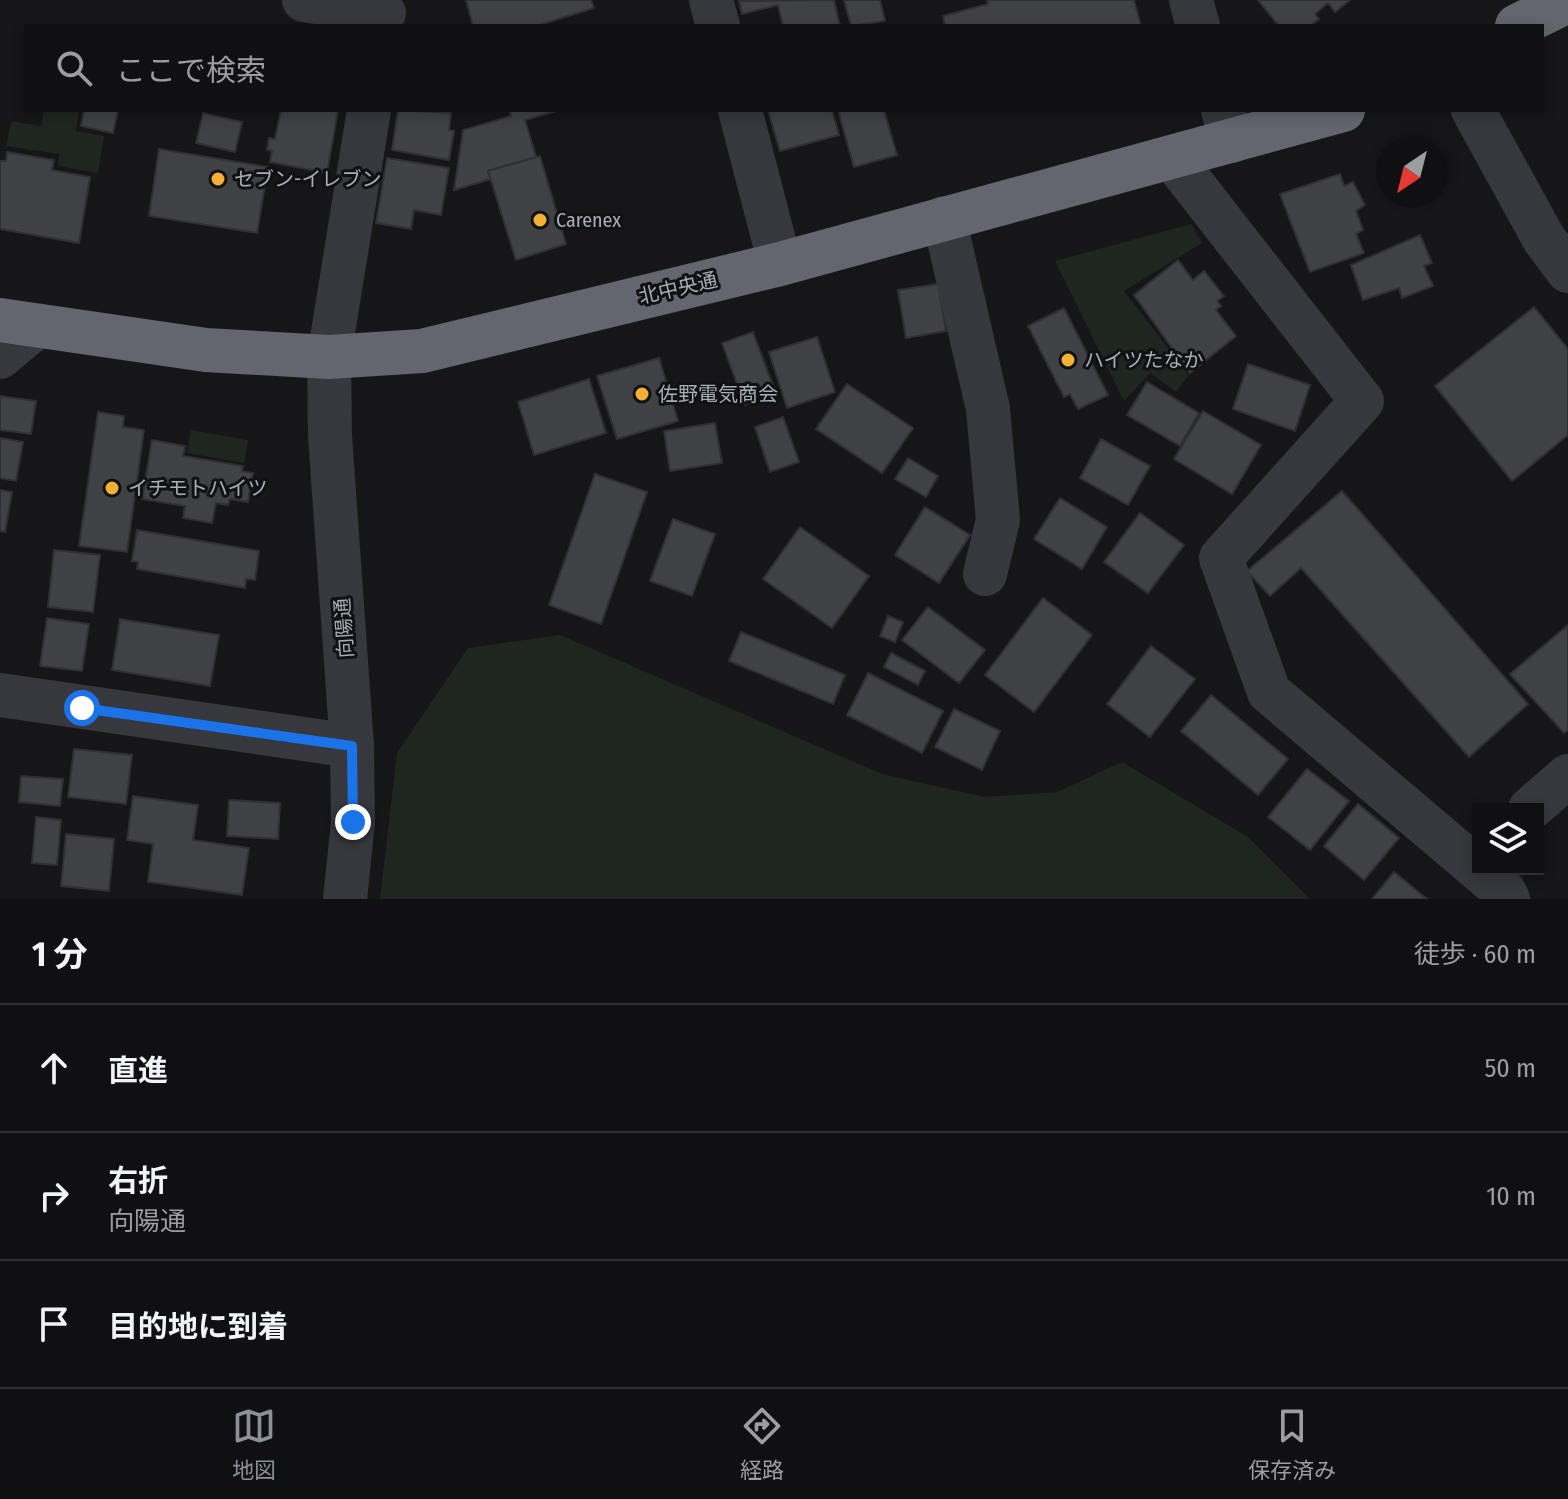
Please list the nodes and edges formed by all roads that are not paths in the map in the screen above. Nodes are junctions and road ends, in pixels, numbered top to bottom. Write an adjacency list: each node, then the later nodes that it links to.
1 (304, 0): 5 (street)
2 (711, 0): 6 (street)
3 (1191, 0): 7 (street)
4 (1568, 1): 8 (highway)
5 (384, 13)
6 (717, 24)
7 (1197, 24)
8 (1521, 24)
9 (369, 112): 20 (street, 向陽通)
10 (741, 112): 16 (street)
11 (1328, 112): 13 (highway, 北中央通)
12 (1474, 112): 17 (street)
13 (1228, 125): 14 (highway, 北中央通)
14 (1173, 159): 15 (highway, 北中央通); 26 (street)
15 (944, 218): 16 (highway, 北中央通); 21 (street)
16 (780, 264): 20 (highway, 北中央通)
17 (1568, 271)
18 (18, 323): 19 (street); 20 (highway, 北中央通)
19 (0, 357)
20 (329, 357): 23 (street, 向陽通)
21 (985, 574)
22 (0, 695): 23 (street)
23 (352, 746): 28 (street, 向陽通)
24 (1568, 776): 25 (street)
25 (1537, 803)
26 (1472, 856)
27 (1488, 875): 29 (street)
28 (345, 899)
29 (1508, 899)

